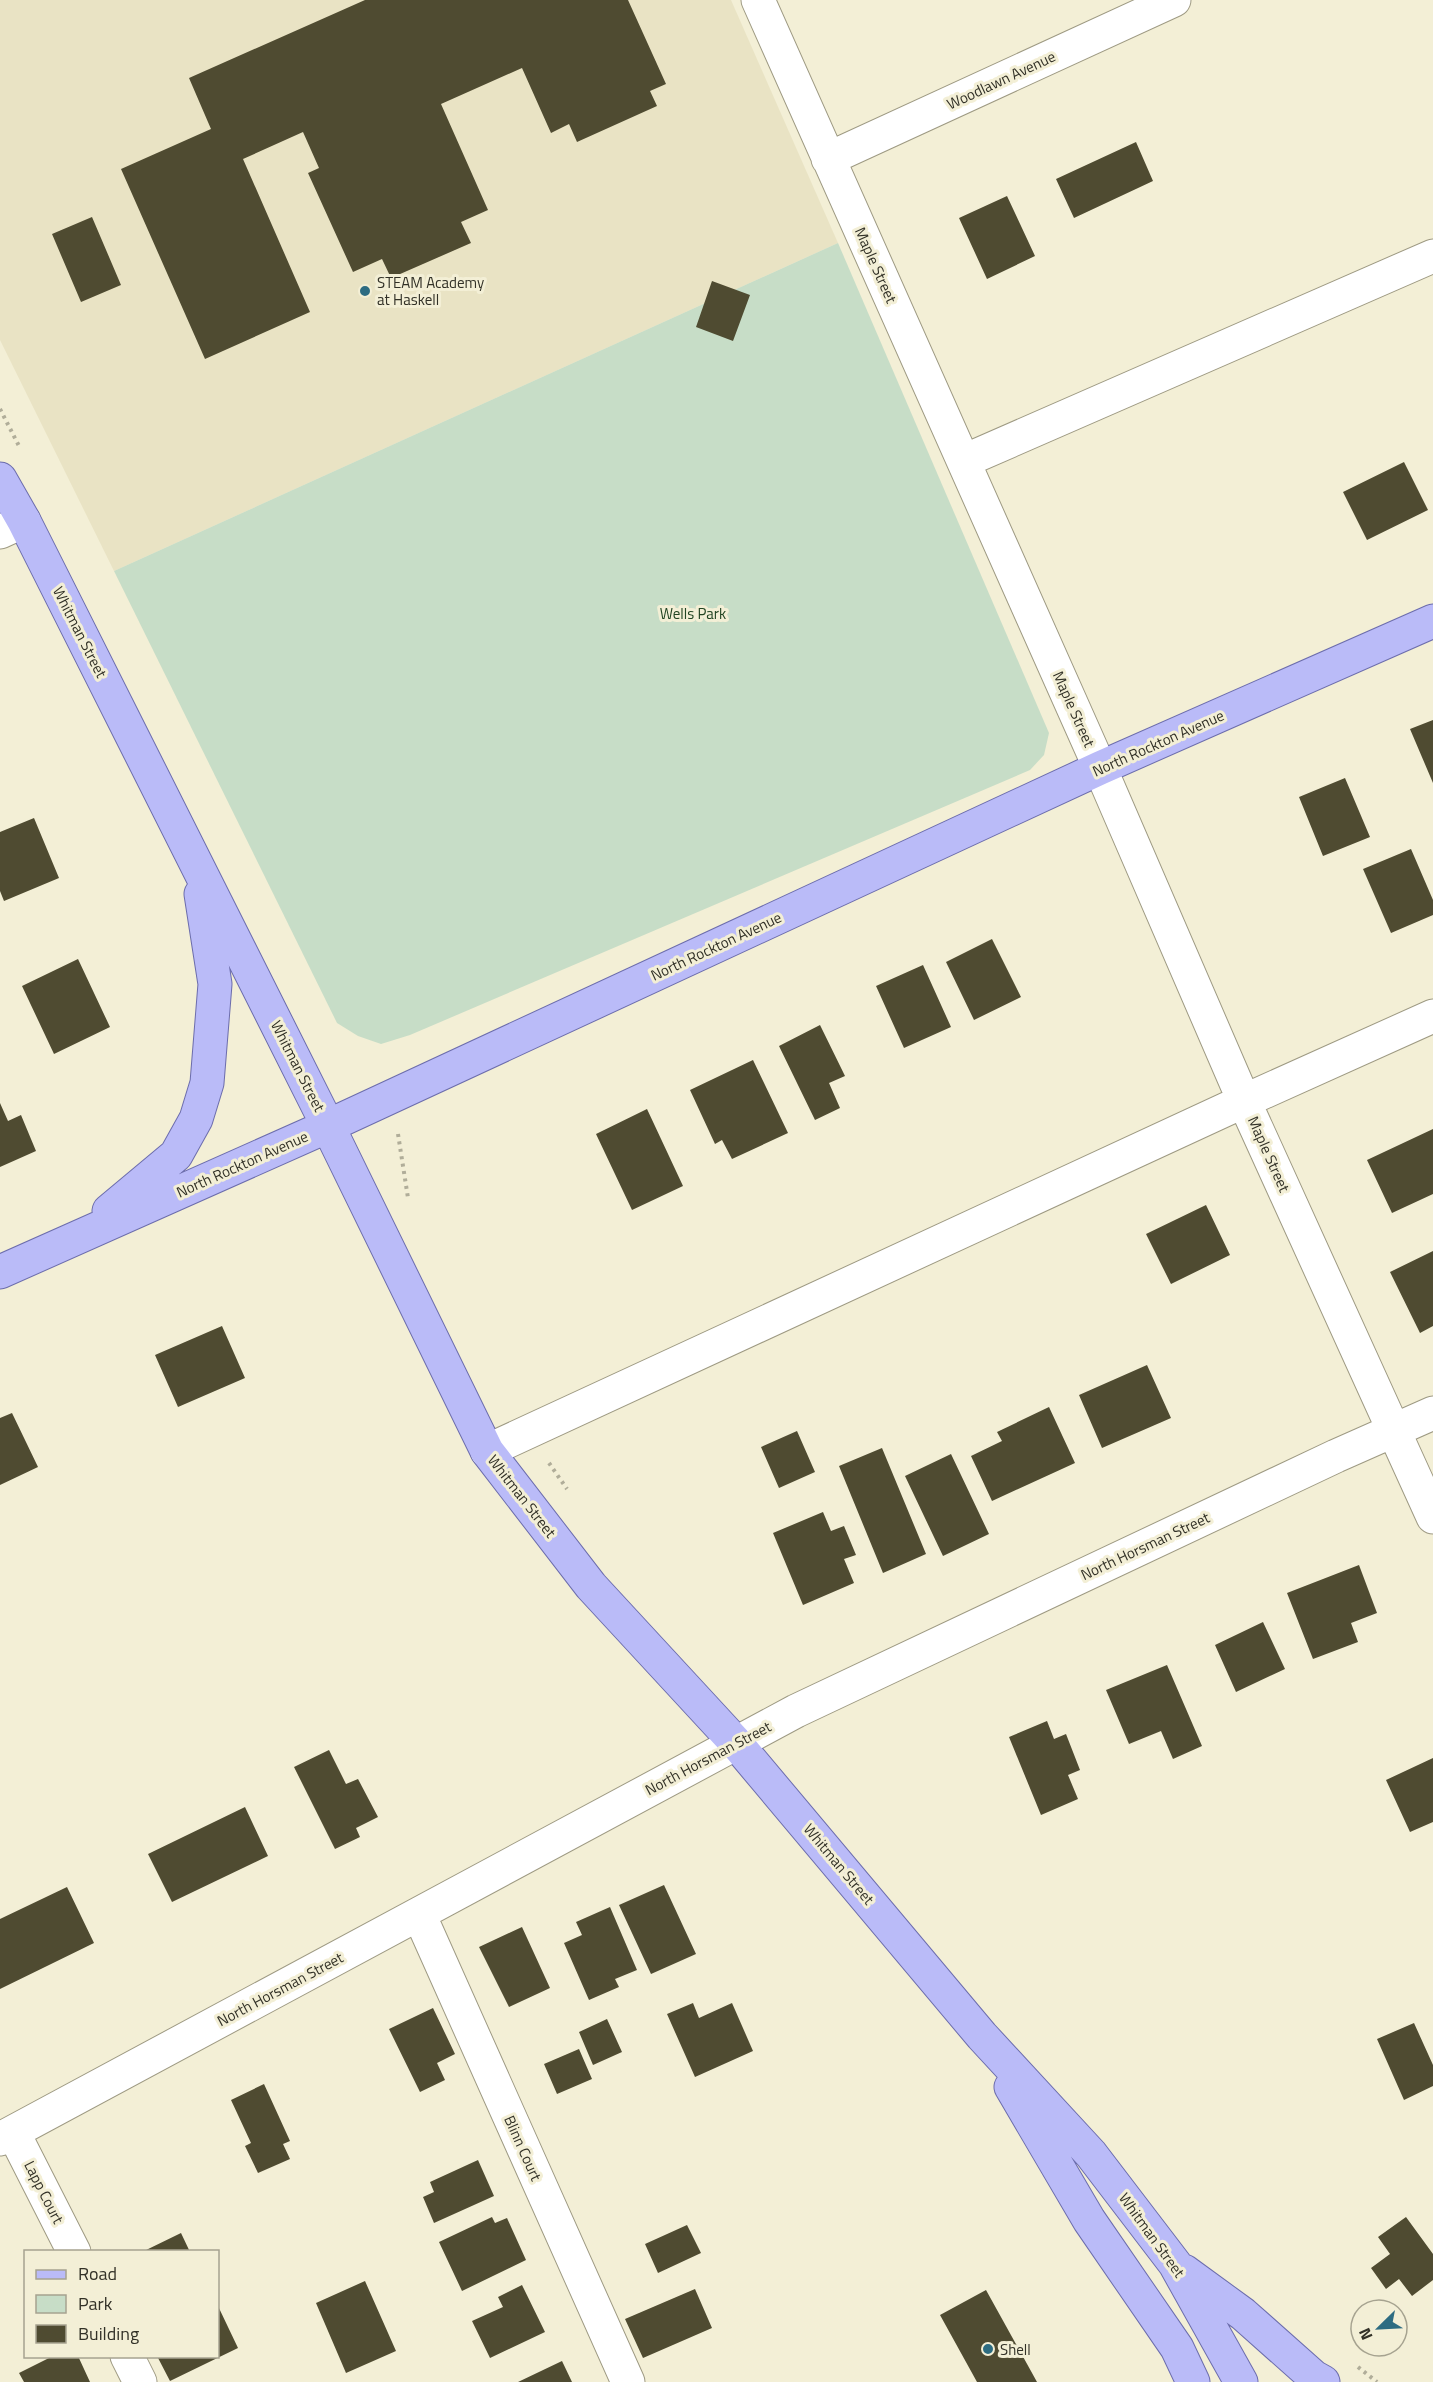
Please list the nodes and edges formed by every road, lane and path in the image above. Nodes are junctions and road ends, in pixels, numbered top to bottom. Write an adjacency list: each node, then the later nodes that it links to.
1 (758, 0): 3 (street, Maple Street)
2 (1174, 0): 3 (street, Woodlawn Avenue)
3 (828, 159): 7 (street, Maple Street)
4 (1433, 256): 7 (street)
5 (0, 409): 6 (path)
6 (22, 452)
7 (964, 461): 11 (street, Maple Street)
8 (0, 479): 9 (main road, Whitman Street)
9 (12, 527): 12 (main road, Whitman Street)
10 (1433, 621): 11 (main road, North Rockton Avenue)
11 (1100, 768): 14 (main road, North Rockton Avenue); 15 (street, Maple Street)
12 (197, 866): 16 (main road, Whitman Street); 18 (main road)
13 (1433, 1016): 15 (street)
14 (392, 1096): 16 (main road, North Rockton Avenue); 17 (path)
15 (1244, 1101): 21 (street, Maple Street); 22 (street)
16 (328, 1126): 18 (main road, North Rockton Avenue); 23 (main road, Whitman Street)
17 (409, 1208)
18 (75, 1238): 19 (main road, North Rockton Avenue)
19 (0, 1272)
20 (1433, 1413): 21 (street, North Horsman Street)
21 (1394, 1430): 25 (street, Maple Street); 26 (street, North Horsman Street)
22 (528, 1433): 23 (street); 24 (path)
23 (487, 1451): 26 (main road, Whitman Street)
24 (574, 1498)
25 (1433, 1517)
26 (736, 1743): 27 (street, North Horsman Street); 28 (main road, Whitman Street)
27 (419, 1914): 29 (street, North Horsman Street); 35 (street, Blinn Court)
28 (982, 2036): 31 (main road, Whitman Street); 36 (main road)
29 (7, 2136): 30 (street, Lapp Court)
30 (73, 2250)
31 (1175, 2264): 37 (main road, Whitman Street); 38 (main road)
32 (128, 2358): 34 (street)
33 (1350, 2361): 39 (path)
34 (140, 2382)
35 (628, 2382)
36 (1193, 2382)
37 (1241, 2382)
38 (1323, 2382)
39 (1377, 2382)

